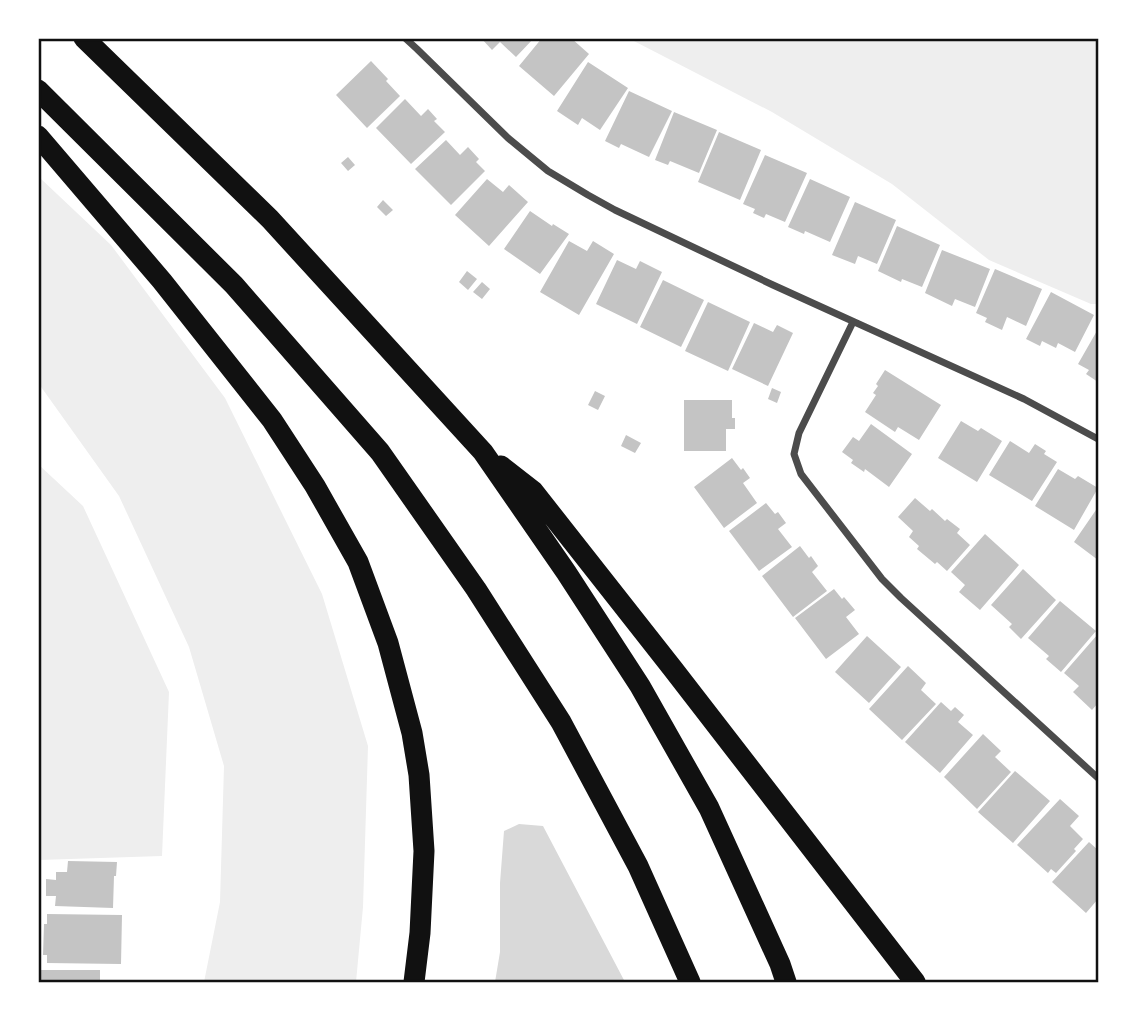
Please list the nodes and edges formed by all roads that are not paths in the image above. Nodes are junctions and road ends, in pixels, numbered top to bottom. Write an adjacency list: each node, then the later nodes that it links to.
1 (84, 38): 7 (highway)
2 (405, 38): 5 (street)
3 (38, 90): 10 (highway)
4 (38, 136): 9 (highway)
5 (853, 322): 6 (street); 8 (street)
6 (1098, 439)
7 (483, 452): 11 (highway); 12 (highway)
8 (1098, 778)
9 (414, 982)
10 (690, 982)
11 (786, 982)
12 (915, 982)

